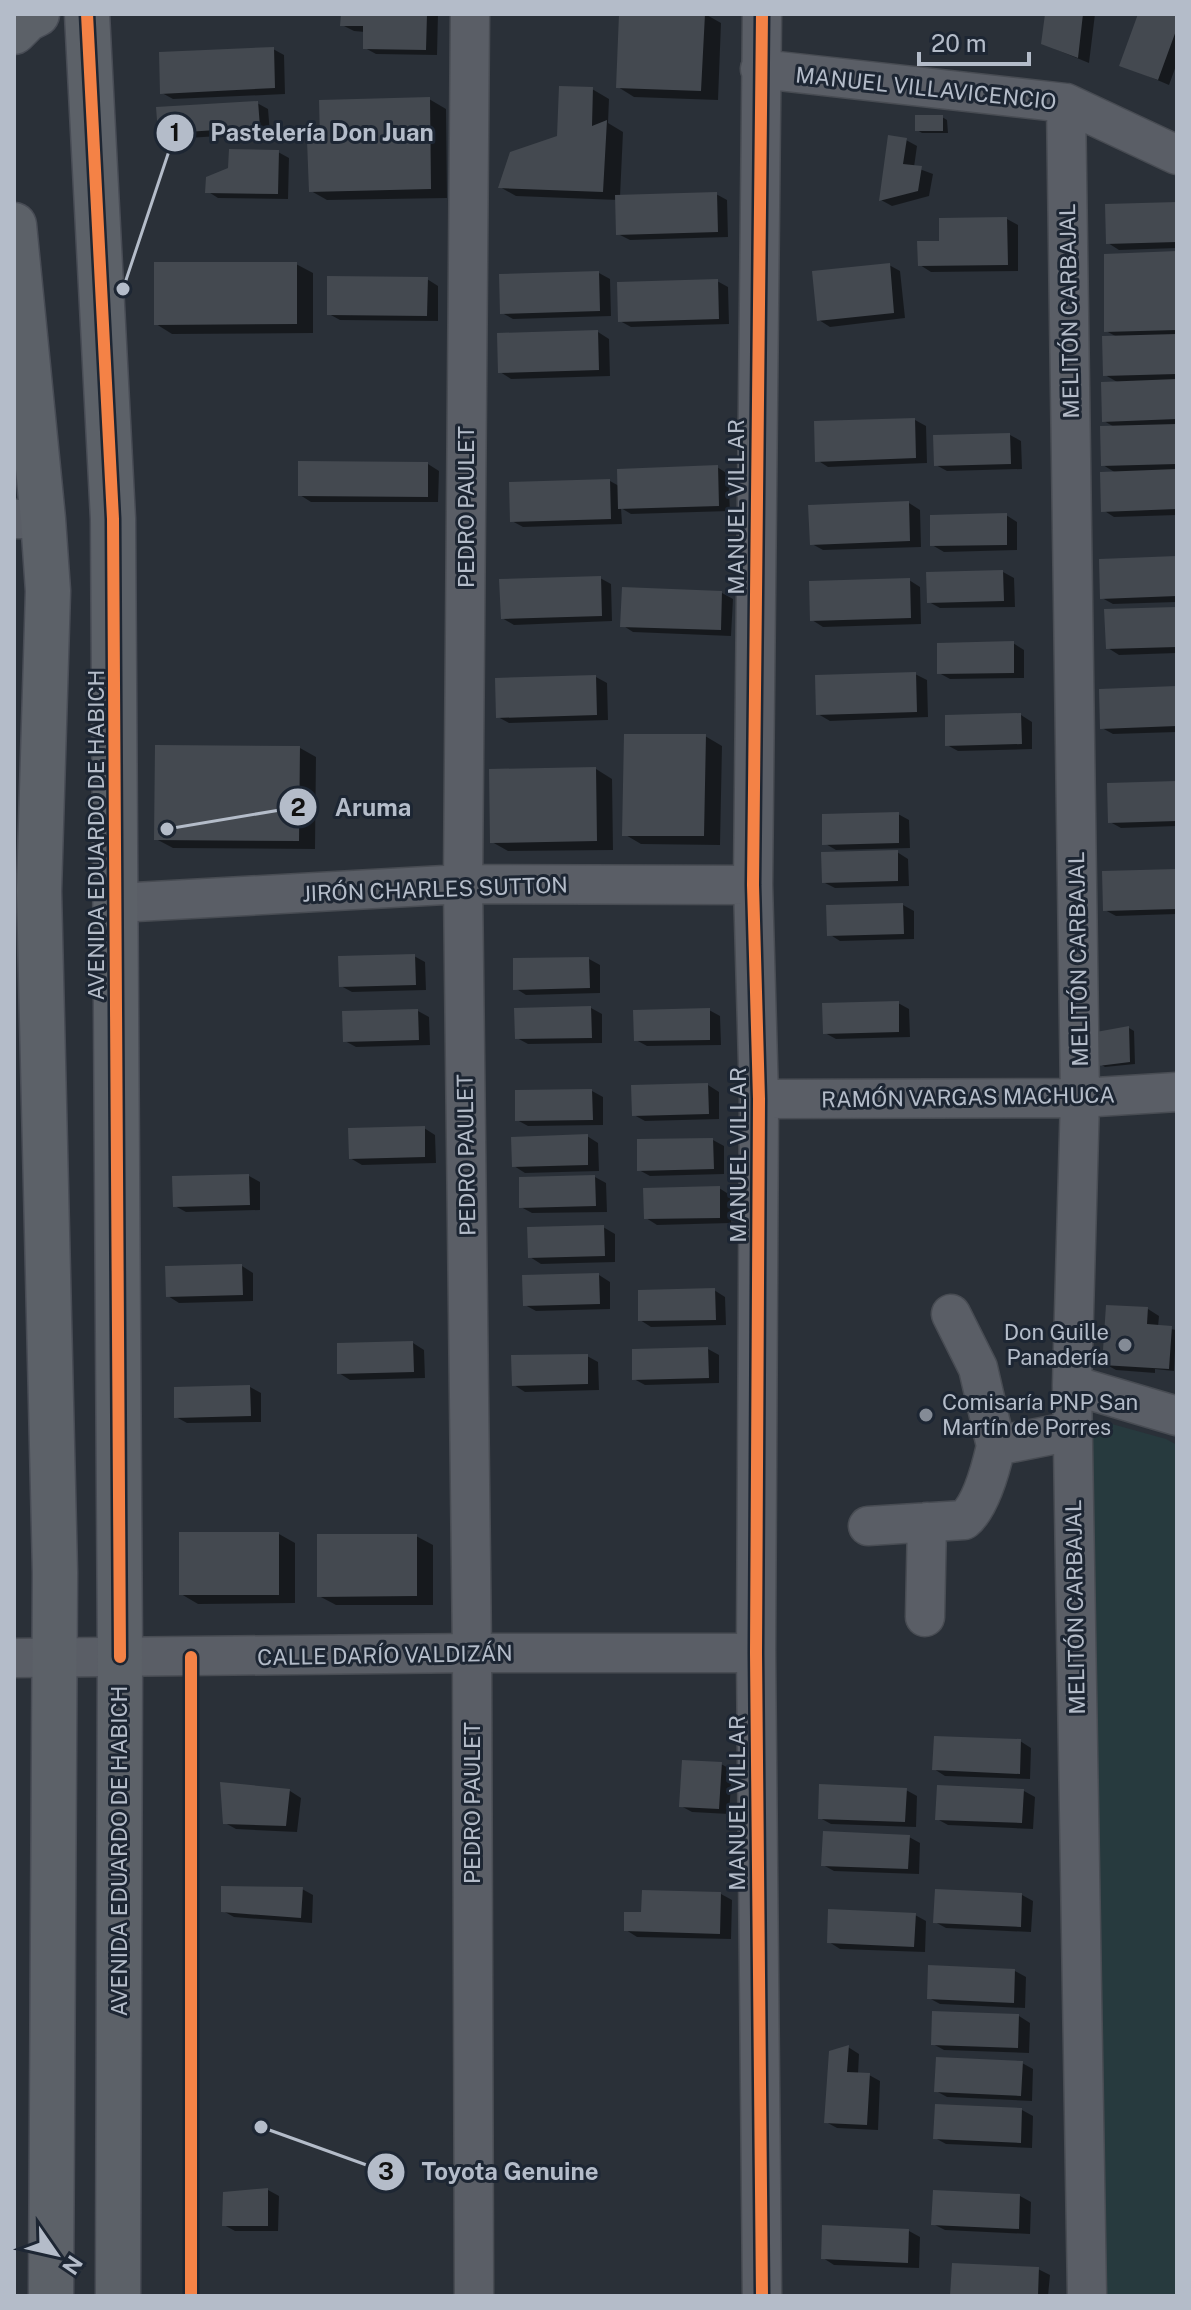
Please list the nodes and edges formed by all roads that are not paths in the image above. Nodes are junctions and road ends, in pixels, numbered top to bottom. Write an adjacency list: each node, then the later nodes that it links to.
1 (37, 14): 6 (main road)
2 (58, 14): 5 (main road)
3 (470, 14): 12 (street, PEDRO PAULET)
4 (762, 14): 7 (street, MANUEL VILLAR)
5 (88, 29): 14 (main road, AVENIDA EDUARDO DE HABICH)
6 (14, 32)
7 (760, 69): 8 (street, MANUEL VILLAVICENCIO); 13 (street, MANUEL VILLAR)
8 (1066, 103): 9 (street, MANUEL VILLAVICENCIO); 16 (street, MELITÓN CARBAJAL)
9 (1177, 155)
10 (14, 225): 11 (main road)
11 (29, 519): 29 (main road)
12 (463, 884): 13 (street, JIRÓN CHARLES SUTTON); 14 (street, JIRÓN CHARLES SUTTON); 26 (street, PEDRO PAULET)
13 (753, 885): 17 (street, MANUEL VILLAR)
14 (117, 903): 28 (main road, AVENIDA EDUARDO DE HABICH)
15 (1177, 1092): 16 (street, RAMÓN VARGAS MACHUCA)
16 (1080, 1098): 17 (street, RAMÓN VARGAS MACHUCA); 19 (street, MELITÓN CARBAJAL)
17 (759, 1099): 27 (street, MANUEL VILLAR)
18 (951, 1314): 22 (street)
19 (1072, 1385): 20 (street); 21 (street, MELITÓN CARBAJAL)
20 (1177, 1416)
21 (1072, 1431): 22 (street); 34 (street, MELITÓN CARBAJAL)
22 (996, 1446): 23 (street)
23 (927, 1522): 24 (street); 25 (street)
24 (868, 1526)
25 (925, 1617)
26 (472, 1653): 27 (street, CALLE DARÍO VALDIZÁN); 28 (street, CALLE DARÍO VALDIZÁN); 32 (street, PEDRO PAULET)
27 (756, 1653): 33 (street, MANUEL VILLAR)
28 (120, 1657): 29 (street, CALLE DARÍO VALDIZÁN); 31 (main road, AVENIDA EDUARDO DE HABICH)
29 (34, 1658): 30 (main road)
30 (51, 2296)
31 (118, 2296)
32 (474, 2296)
33 (762, 2296)
34 (1087, 2296)

